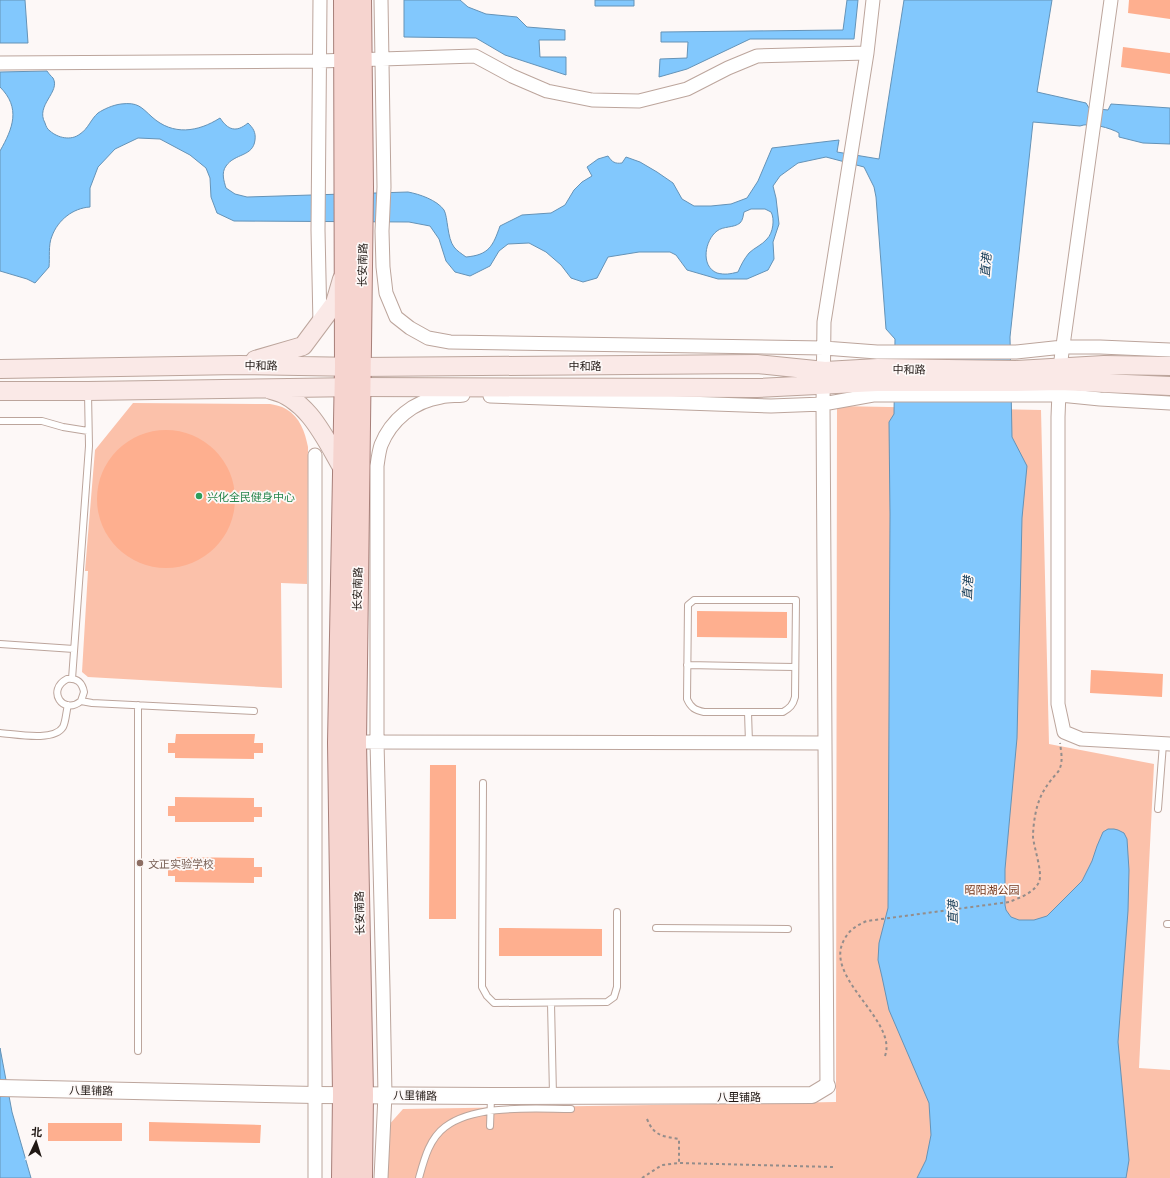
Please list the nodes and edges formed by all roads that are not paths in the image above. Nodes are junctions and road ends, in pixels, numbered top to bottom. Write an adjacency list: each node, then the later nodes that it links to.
1 (320, 0): 10 (street)
2 (344, 0): 8 (main road, 长安南路)
3 (361, 0): 8 (main road, 长安南路)
4 (381, 0): 9 (street)
5 (873, 0): 7 (street)
6 (1111, 0): 15 (street)
7 (867, 53): 9 (street); 16 (street)
8 (352, 59): 9 (street); 10 (street); 12 (main road, 长安南路)
9 (382, 59): 16 (street)
10 (320, 61): 11 (street); 14 (street)
11 (0, 63)
12 (354, 226): 13 (main road, 长安南路); 20 (main road, 长安南路)
13 (346, 265): 14 (main road); 20 (main road, 长安南路)
14 (320, 324): 18 (main road)
15 (1063, 347): 17 (street); 23 (street); 25 (street)
16 (824, 348): 22 (street); 24 (street)
17 (1170, 350)
18 (240, 365): 20 (main road, 中和路); 21 (main road, 中和路)
19 (1170, 366): 25 (main road, 中和路)
20 (353, 367): 24 (main road, 中和路); 27 (main road, 长安南路)
21 (0, 369)
22 (876, 374): 23 (main road, 中和路); 23 (street); 24 (main road, 中和路); 32 (street)
23 (1016, 375): 25 (main road, 中和路)
24 (824, 377): 27 (main road, 中和路); 32 (street)
25 (1060, 381): 26 (main road, 中和路); 31 (street); 52 (street)
26 (1170, 386)
27 (352, 387): 28 (main road, 中和路); 36 (main road, 长安南路); 48 (main road, 长安南路)
28 (259, 388): 30 (main road, 中和路); 36 (main road)
29 (0, 391): 30 (main road, 中和路)
30 (88, 391): 34 (lane)
31 (1170, 403)
32 (823, 404): 49 (street); 51 (street)
33 (0, 421): 34 (lane)
34 (88, 431): 38 (lane)
35 (315, 455): 63 (street)
36 (343, 469): 62 (main road, 长安南路)
37 (0, 644): 38 (lane)
38 (74, 649): 41 (lane)
39 (687, 665): 40 (lane); 40 (lane); 46 (lane)
40 (795, 667): 46 (lane)
41 (72, 679): 42 (lane); 43 (lane)
42 (81, 701): 43 (lane); 44 (lane)
43 (68, 705): 47 (lane)
44 (138, 705): 45 (lane); 59 (lane)
45 (254, 711)
46 (748, 712): 50 (lane)
47 (0, 733)
48 (356, 742): 49 (street); 64 (main road, 长安南路)
49 (377, 742): 50 (street); 65 (street)
50 (749, 743): 51 (street)
51 (825, 744): 60 (street)
52 (1167, 744): 54 (lane)
53 (483, 783): 58 (lane)
54 (1158, 809)
55 (617, 912): 58 (lane)
56 (656, 928): 57 (lane)
57 (788, 929)
58 (551, 1003): 66 (lane)
59 (138, 1051)
60 (827, 1086): 66 (street, 八里铺路)
61 (4, 1088): 63 (street, 八里铺路)
62 (343, 1094): 63 (street, 八里铺路); 64 (street, 八里铺路); 71 (main road, 长安南路)
63 (315, 1095): 70 (street)
64 (363, 1095): 65 (street, 八里铺路); 72 (main road, 长安南路)
65 (385, 1095): 67 (street, 八里铺路); 73 (street)
66 (553, 1096): 67 (street, 八里铺路)
67 (491, 1104): 68 (lane); 69 (lane); 74 (lane)
68 (571, 1109)
69 (490, 1126)
70 (315, 1178)
71 (342, 1178)
72 (362, 1178)
73 (381, 1178)
74 (419, 1178)

